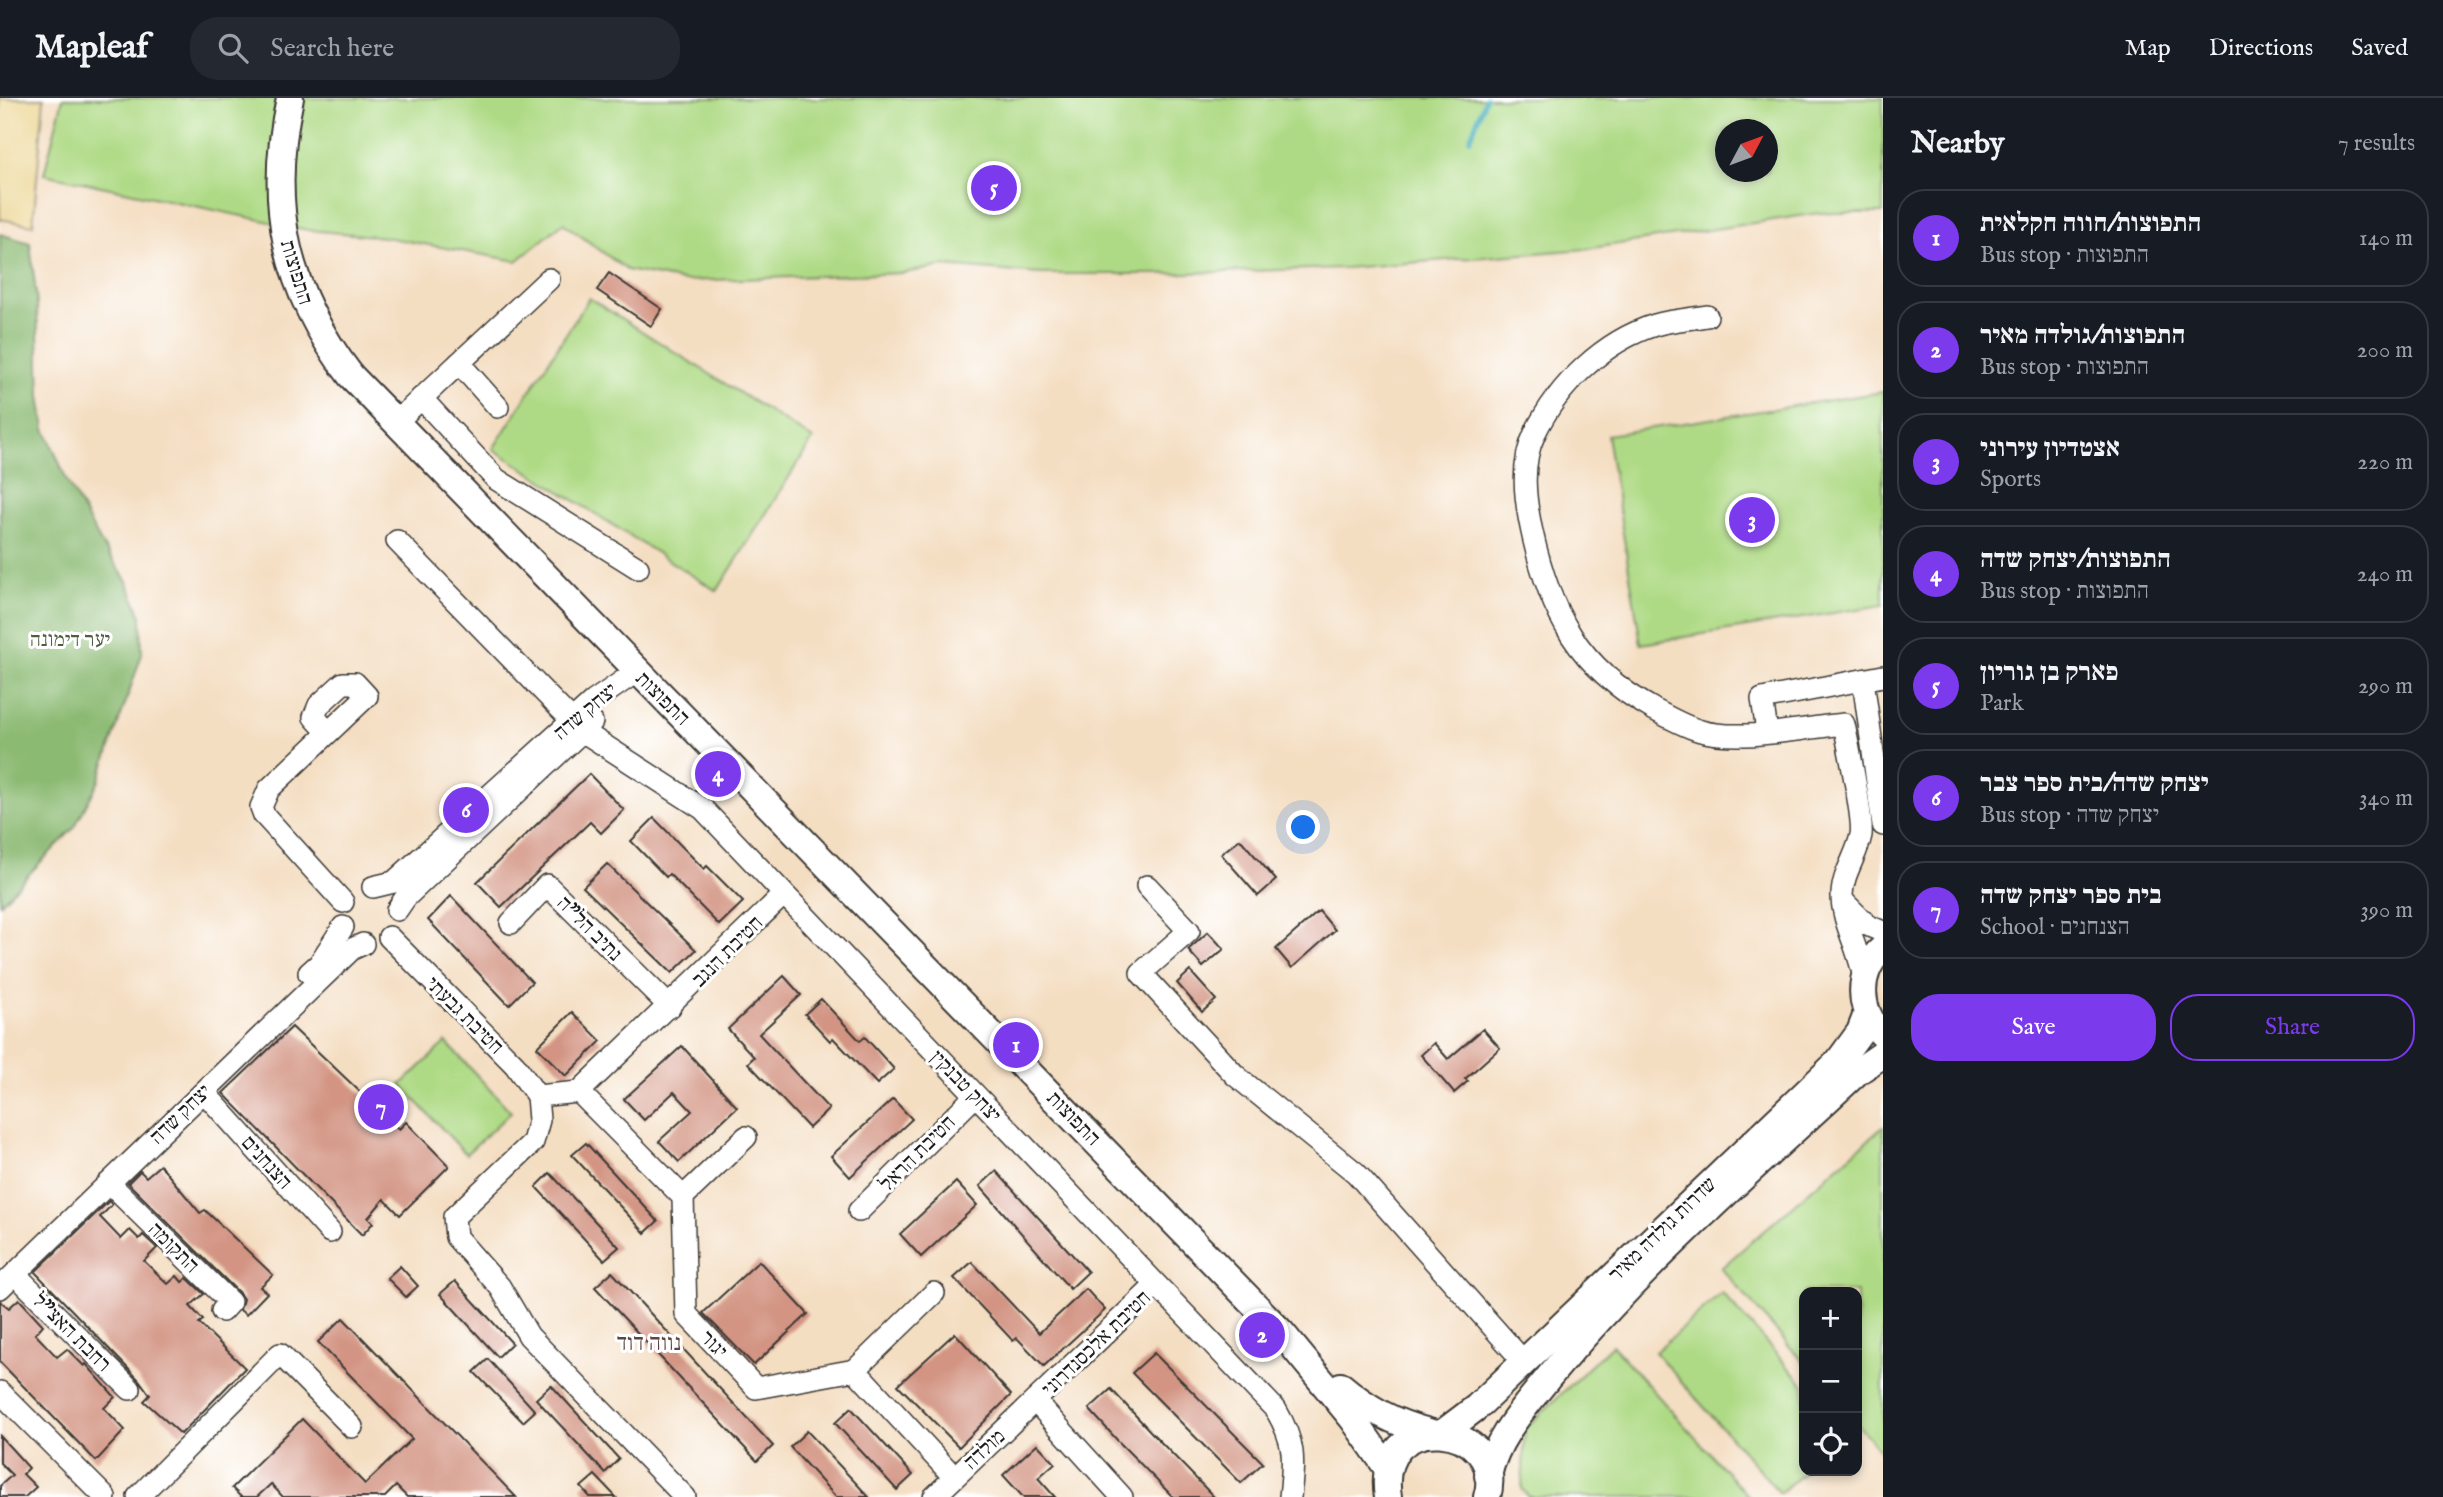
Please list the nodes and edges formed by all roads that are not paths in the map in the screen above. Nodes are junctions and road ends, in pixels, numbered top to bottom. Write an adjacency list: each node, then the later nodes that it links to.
1 (286, 106): 7 (main road, התפוצות)
2 (549, 279): 4 (street)
3 (1707, 316): 14 (street)
4 (459, 363): 5 (street); 6 (street)
5 (421, 398): 7 (street); 9 (street)
6 (498, 407)
7 (396, 423): 10 (main road, התפוצות)
8 (397, 541): 13 (street, יצחק טבנקין)
9 (638, 568)
10 (636, 672): 13 (street, יצחק שדה); 46 (main road, התפוצות)
11 (1873, 678): 14 (street); 15 (street)
12 (367, 696): 20 (street)
13 (577, 726): 17 (street, יצחק שדה); 18 (street, יצחק טבנקין); 21 (street, יצחק שדה)
14 (1767, 731): 19 (street)
15 (1883, 825)
16 (1147, 886): 47 (street)
17 (373, 887): 20 (street); 21 (street)
18 (783, 895): 29 (street, חטיבת הנגב); 36 (street, יצחק טבנקין)
19 (1841, 895): 24 (street); 28 (street)
20 (343, 902): 23 (street)
21 (397, 910): 25 (street)
22 (511, 923): 29 (street, נתיב הל"ה)
23 (343, 927): 26 (street); 42 (street, יצחק שדה)
24 (1883, 932)
25 (388, 937): 26 (street); 35 (street, חטיבת גבעתי)
26 (363, 944): 34 (street, יצחק שדה)
27 (1883, 948): 28 (main road)
28 (1864, 979): 30 (main road)
29 (670, 1007): 33 (street, חטיבת הנגב)
30 (1867, 1014): 31 (main road); 47 (main road, שדרות גולדה מאיר)
31 (1883, 1035)
32 (1883, 1054): 56 (main road, שדרות גולדה מאיר)
33 (579, 1091): 35 (street); 39 (street)
34 (204, 1092): 38 (street, יצחק שדה); 41 (street, הצנחנים)
35 (537, 1096): 59 (street)
36 (975, 1096): 40 (street, חטיבת הראל); 43 (street, יצחק טבנקין)
37 (746, 1137): 39 (street)
38 (109, 1183): 42 (street, יצחק שדה); 45 (street, התקומה)
39 (683, 1197): 48 (street, יגור)
40 (859, 1211)
41 (330, 1232)
42 (5, 1278): 49 (street, רחבת האצ"ל)
43 (1156, 1285): 51 (street, חטיבת אלכסנדרוני); 62 (street, יצחק טבנקין)
44 (934, 1293): 48 (street)
45 (222, 1311)
46 (1282, 1333): 53 (main road, התפוצות); 55 (main road, התפוצות)
47 (1523, 1361): 53 (main road, שדרות גולדה מאיר)
48 (855, 1370): 54 (street)
49 (130, 1389)
50 (0, 1392): 57 (street)
51 (1035, 1401): 54 (street, מולדה); 61 (street)
52 (352, 1427): 58 (street)
53 (1437, 1432): 55 (main road, שדרות גולדה מאיר); 56 (main road, התפוצות)
54 (954, 1477): 60 (street, מולדה)
55 (1385, 1486)
56 (1489, 1490)
57 (105, 1497)
58 (138, 1497)
59 (685, 1497)
60 (934, 1497)
61 (1122, 1497)
62 (1290, 1497)

